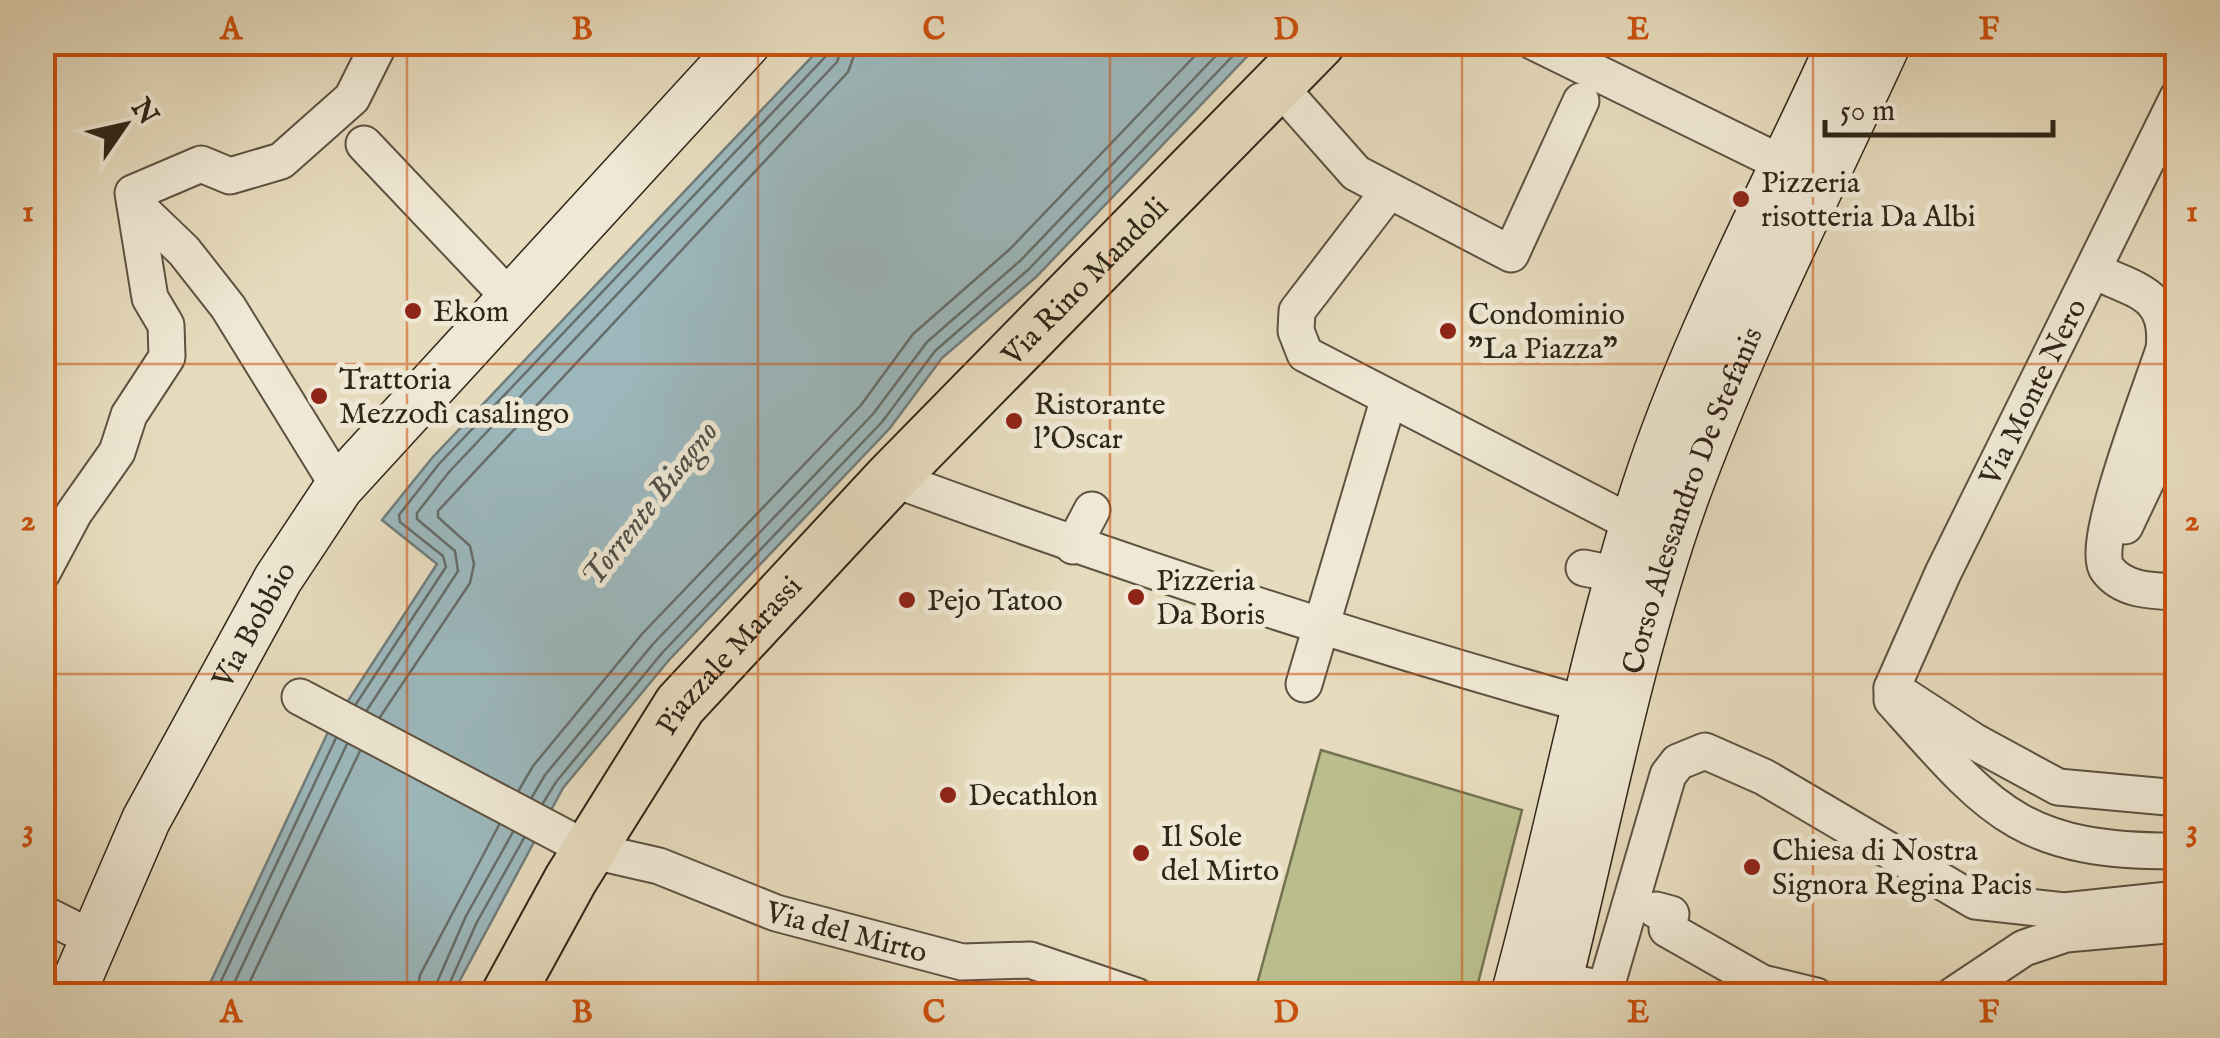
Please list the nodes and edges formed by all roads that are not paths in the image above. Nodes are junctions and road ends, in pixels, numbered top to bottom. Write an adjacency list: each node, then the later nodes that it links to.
1 (380, 42): 13 (street)
2 (747, 42): 15 (main road, Via Bobbio)
3 (1319, 42): 7 (main road, Via Rino Mandoli)
4 (1534, 42): 11 (street)
5 (1842, 42): 11 (main road, Corso Alessandro De Stefanis)
6 (1887, 42): 40 (main road, Corso Alessandro De Stefanis)
7 (1278, 86): 12 (street); 18 (main road, Via Rino Mandoli)
8 (2178, 97): 14 (street, Via Monte Nero)
9 (1581, 100): 12 (street)
10 (364, 144): 15 (street)
11 (1787, 166): 21 (main road, Corso Alessandro De Stefanis)
12 (1389, 191): 16 (street)
13 (135, 204): 19 (street); 24 (street)
14 (2094, 272): 23 (street); 28 (street, Via Monte Nero)
15 (510, 298): 19 (main road, Via Bobbio)
16 (1388, 401): 21 (street); 26 (street)
17 (2178, 414): 23 (street)
18 (891, 478): 22 (street); 32 (main road, Piazzale Marassi)
19 (339, 487): 39 (main road, Via Bobbio)
20 (1092, 510): 22 (street)
21 (1635, 525): 30 (main road, Corso Alessandro De Stefanis)
22 (1073, 546): 26 (street)
23 (2101, 546): 25 (street)
24 (42, 573)
25 (2178, 592)
26 (1322, 627): 27 (street); 30 (street)
27 (1304, 684)
28 (1892, 688): 31 (street); 33 (street)
29 (300, 697): 32 (street)
30 (1584, 704): 40 (main road, Corso Alessandro De Stefanis)
31 (2178, 798)
32 (574, 842): 42 (main road, Piazzale Marassi); 43 (street, Via del Mirto)
33 (2178, 850)
34 (2178, 899): 37 (street)
35 (1656, 910): 44 (street)
36 (42, 913): 39 (street)
37 (2065, 922): 38 (street); 40 (street); 45 (street)
38 (2178, 924)
39 (94, 938): 41 (main road, Via Bobbio)
40 (1537, 985)
41 (70, 996)
42 (507, 996)
43 (1136, 996)
44 (1816, 996)
45 (1952, 996)

